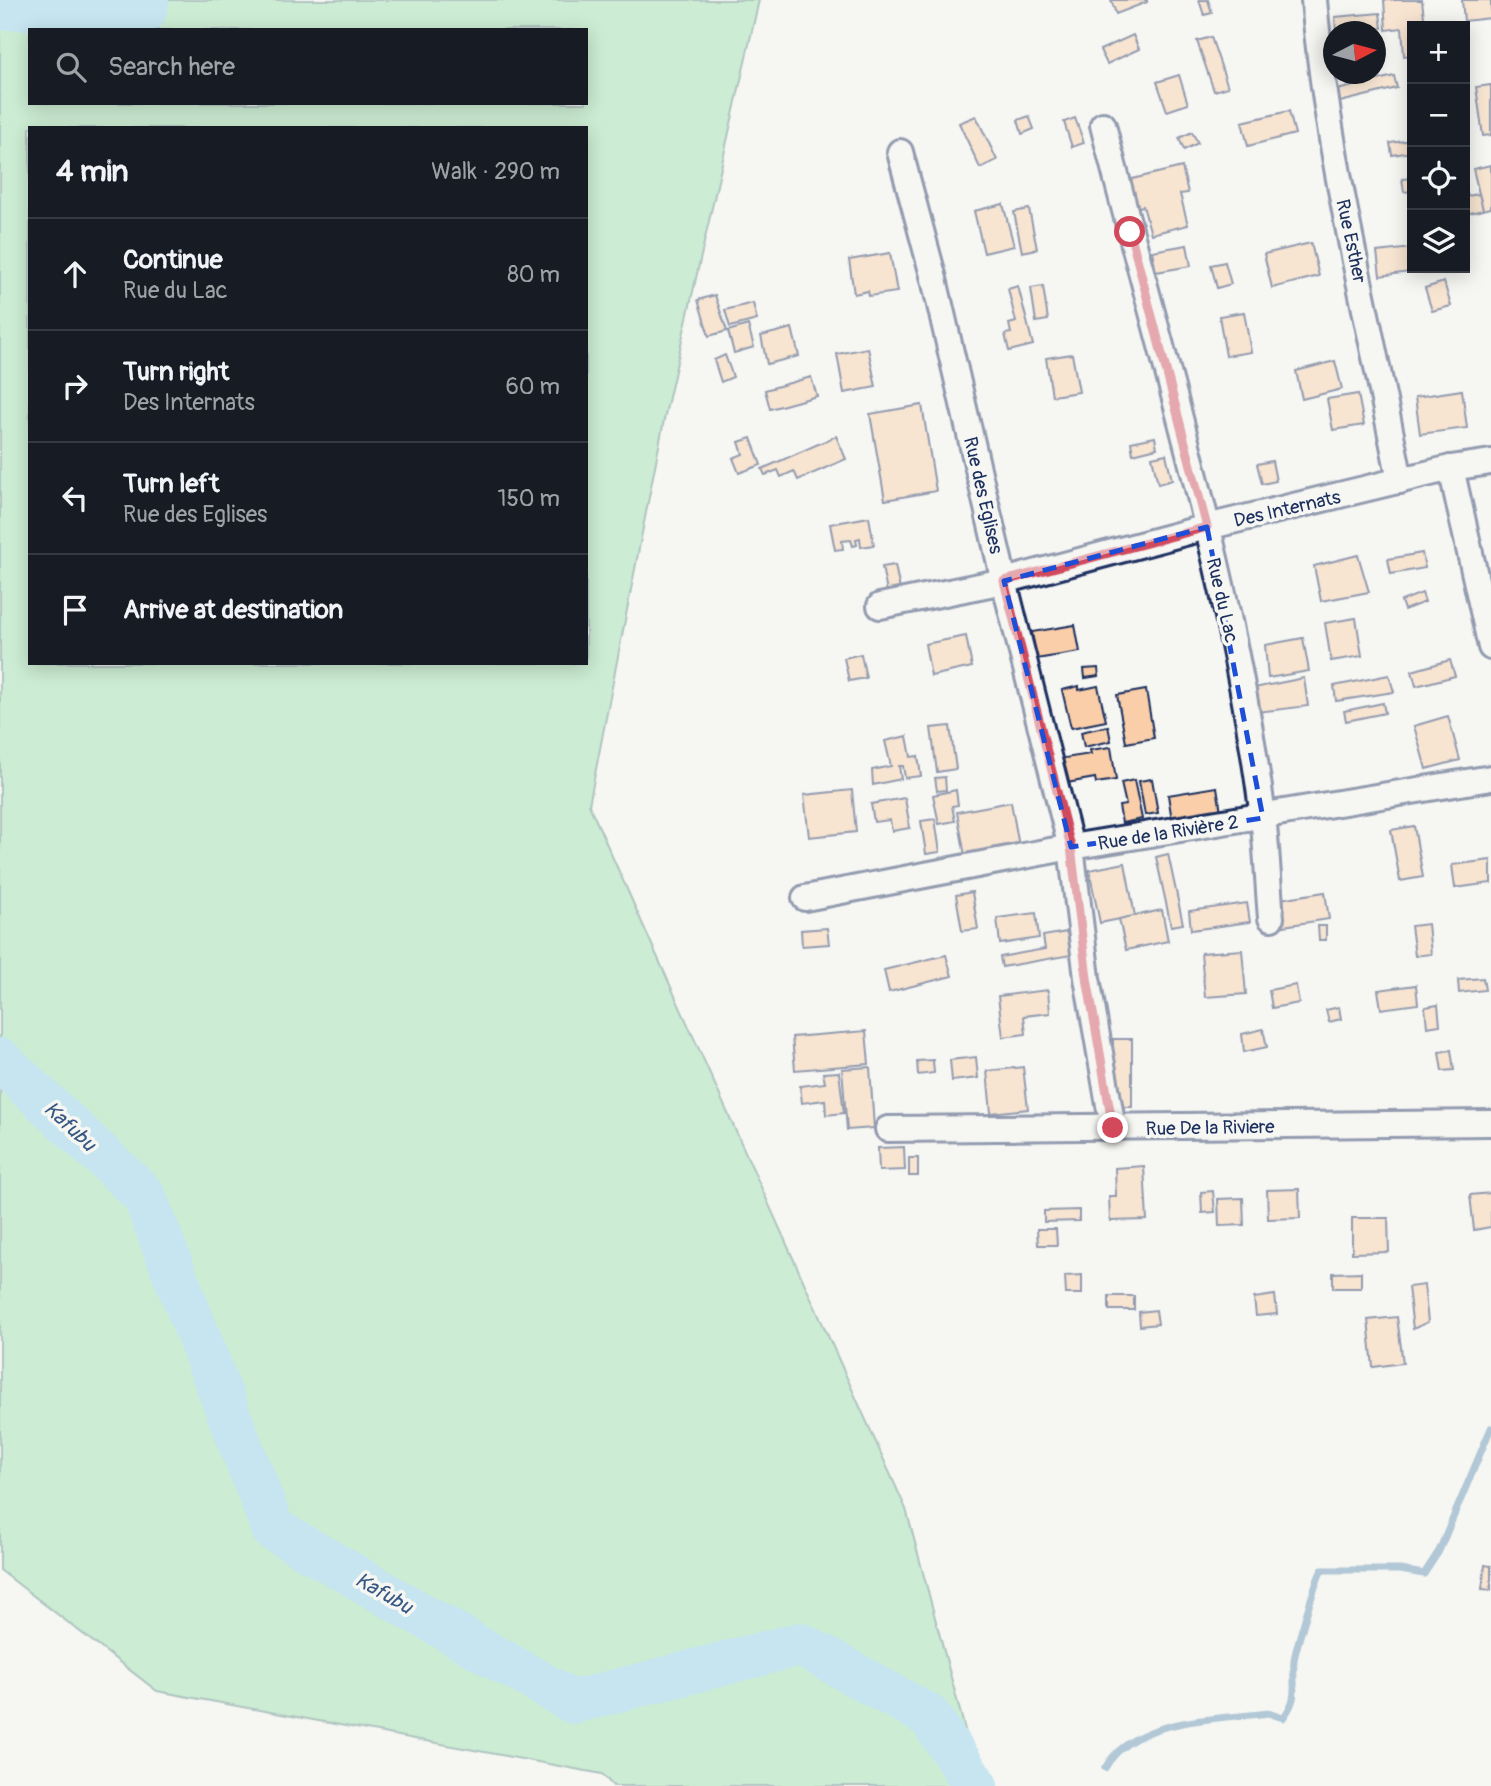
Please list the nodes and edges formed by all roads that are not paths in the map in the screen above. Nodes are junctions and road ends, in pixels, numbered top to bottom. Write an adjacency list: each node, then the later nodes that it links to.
1 (1314, 0): 6 (street, Rue Esther)
2 (1103, 125): 7 (street, Rue du Lac)
3 (900, 152): 8 (street, Rue des Eglises)
4 (1491, 462): 5 (street, Des Internats)
5 (1451, 468): 6 (street, Des Internats); 10 (street)
6 (1400, 481): 7 (street, Des Internats)
7 (1207, 527): 8 (street, Des Internats); 12 (street, Rue du Lac)
8 (1004, 581): 9 (street, Des Internats); 13 (street, Rue des Eglises)
9 (880, 606)
10 (1491, 647)
11 (1491, 778): 12 (street, Rue de la Rivière 2)
12 (1263, 818): 13 (street, Rue de la Rivière 2); 15 (street, Rue du Lac)
13 (1071, 847): 14 (street, Rue de la Rivière 2); 17 (street, Rue des Eglises)
14 (805, 898)
15 (1271, 918)
16 (1491, 1123): 17 (street, Rue De la Riviere)
17 (1113, 1128): 18 (street, Rue De la Riviere)
18 (888, 1129)

